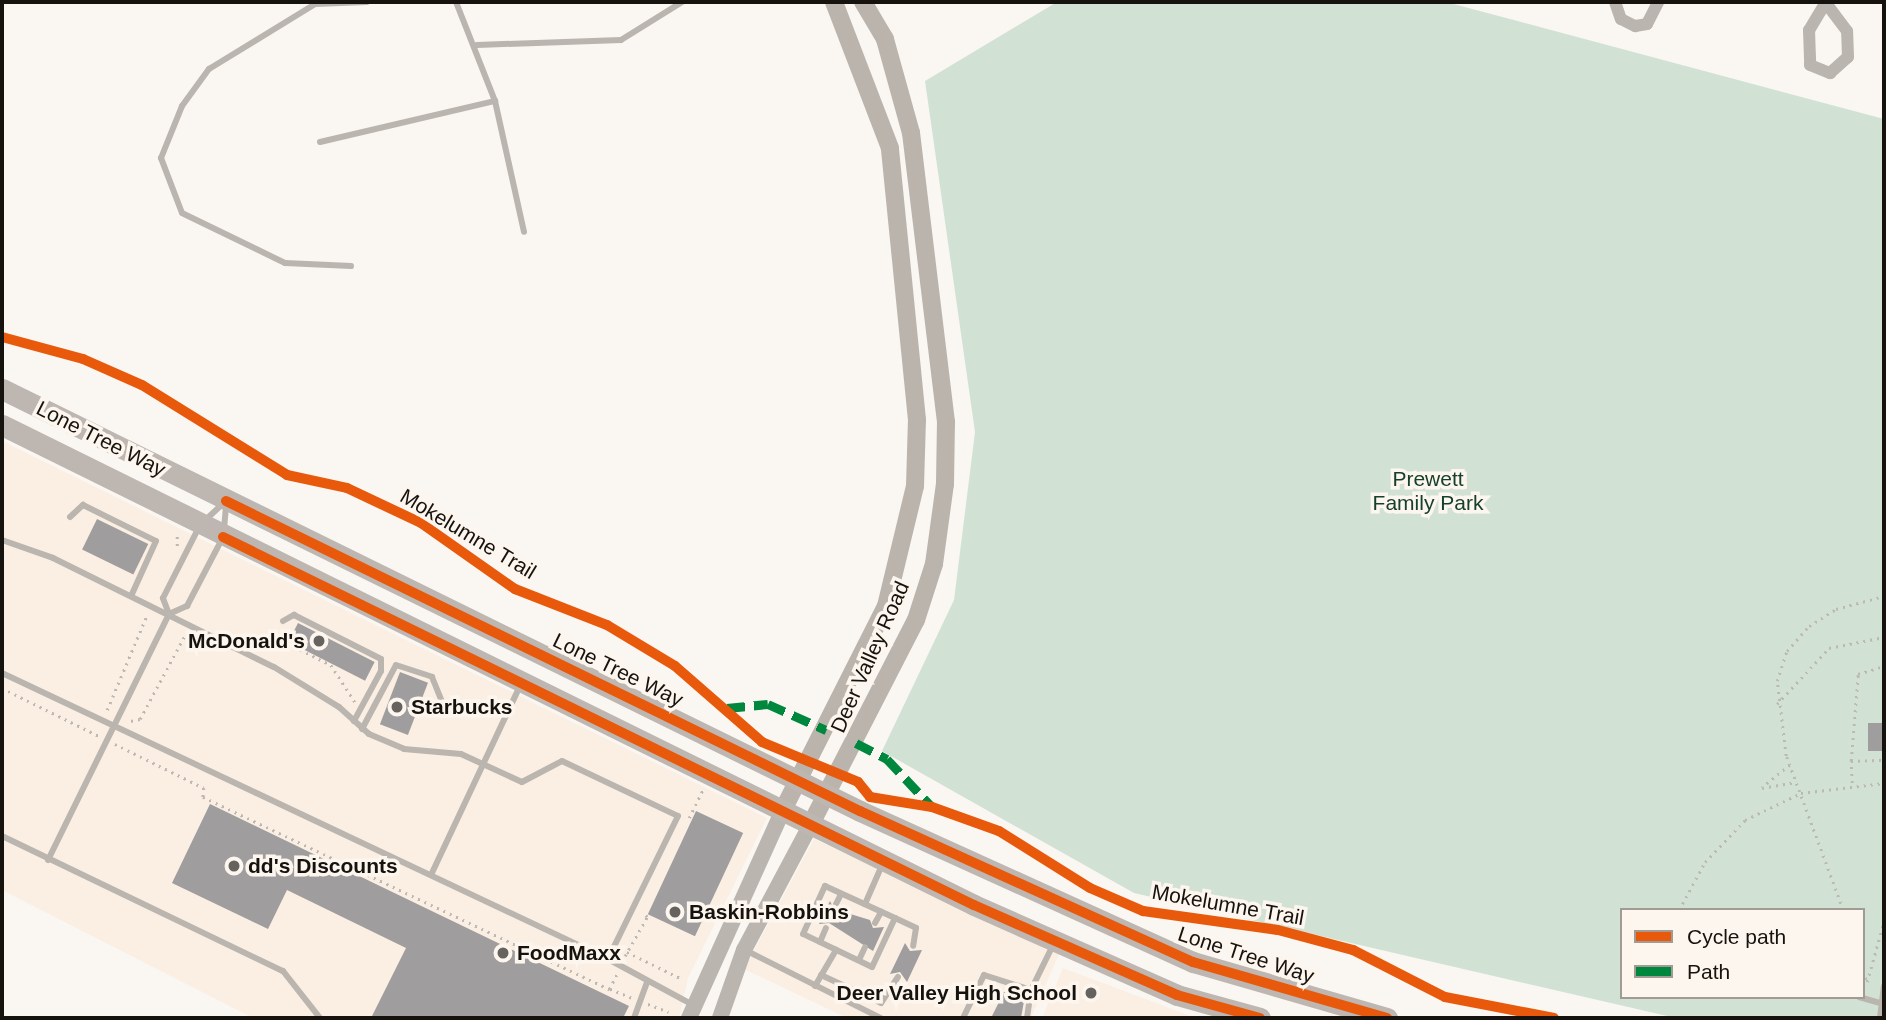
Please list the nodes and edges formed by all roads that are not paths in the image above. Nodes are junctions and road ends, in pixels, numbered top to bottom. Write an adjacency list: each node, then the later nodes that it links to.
1 (367, 2): 13 (lane)
2 (456, 2): 9 (lane)
3 (682, 2): 9 (lane)
4 (834, 2): 31 (main road, Deer Valley Road)
5 (863, 2): 32 (main road, Deer Valley Road)
6 (1615, 2): 7 (street)
7 (1658, 2)
8 (1826, 2): 8 (street)
9 (477, 45): 10 (lane)
10 (495, 101): 11 (lane); 12 (lane)
11 (320, 142)
12 (524, 232)
13 (351, 266)
14 (2, 389): 16 (main road, Lone Tree Way)
15 (2, 425): 18 (main road, Lone Tree Way)
16 (226, 501): 18 (lane); 19 (lane); 31 (main road, Lone Tree Way)
17 (71, 517): 21 (lane)
18 (200, 525): 19 (main road, Lone Tree Way); 22 (lane)
19 (223, 537): 22 (lane); 25 (main road, Lone Tree Way)
20 (2, 540): 21 (lane)
21 (131, 596): 22 (lane)
22 (169, 614): 27 (lane); 28 (lane)
23 (283, 621): 27 (lane)
24 (2, 673): 28 (lane)
25 (520, 686): 30 (lane); 33 (main road, Lone Tree Way)
26 (443, 704): 29 (lane)
27 (354, 722): 29 (lane)
28 (113, 725): 36 (lane); 38 (lane)
29 (362, 730): 30 (lane)
30 (484, 766): 38 (lane); 52 (lane)
31 (799, 780): 32 (main road, Lone Tree Way); 33 (main road, Deer Valley Road)
32 (827, 794): 34 (main road, Deer Valley Road); 70 (main road, Lone Tree Way)
33 (783, 810): 34 (main road, Lone Tree Way); 62 (street, Deer Valley Road)
34 (811, 824): 37 (main road, Lone Tree Way); 50 (street, Deer Valley Road)
35 (2, 836): 36 (lane)
36 (48, 860): 63 (lane)
37 (884, 860): 41 (lane); 46 (main road, Lone Tree Way)
38 (431, 875): 52 (lane)
39 (841, 894): 40 (lane); 41 (lane); 47 (lane)
40 (836, 904)
41 (864, 904): 42 (lane)
42 (881, 912): 43 (lane); 44 (lane)
43 (895, 918): 48 (lane); 53 (lane)
44 (875, 923)
45 (826, 928): 47 (lane)
46 (1054, 942): 59 (lane); 69 (main road, Lone Tree Way)
47 (820, 943): 51 (lane)
48 (913, 946)
49 (866, 947): 53 (lane)
50 (744, 950): 57 (lane); 65 (street, Deer Valley Road)
51 (836, 950): 53 (lane); 54 (lane)
52 (608, 959): 56 (lane)
53 (859, 960)
54 (821, 975): 55 (lane); 57 (lane)
55 (898, 977)
56 (647, 982): 62 (lane); 64 (lane)
57 (815, 986): 66 (lane)
58 (1884, 986): 61 (lane)
59 (1031, 990): 67 (lane); 68 (lane)
60 (1865, 999): 61 (lane)
61 (1883, 1004): 71 (lane)
62 (693, 1014)
63 (320, 1018)
64 (634, 1018)
65 (720, 1018)
66 (881, 1018)
67 (963, 1018)
68 (1027, 1018)
69 (1260, 1018)
70 (1387, 1018)
71 (1880, 1018)

